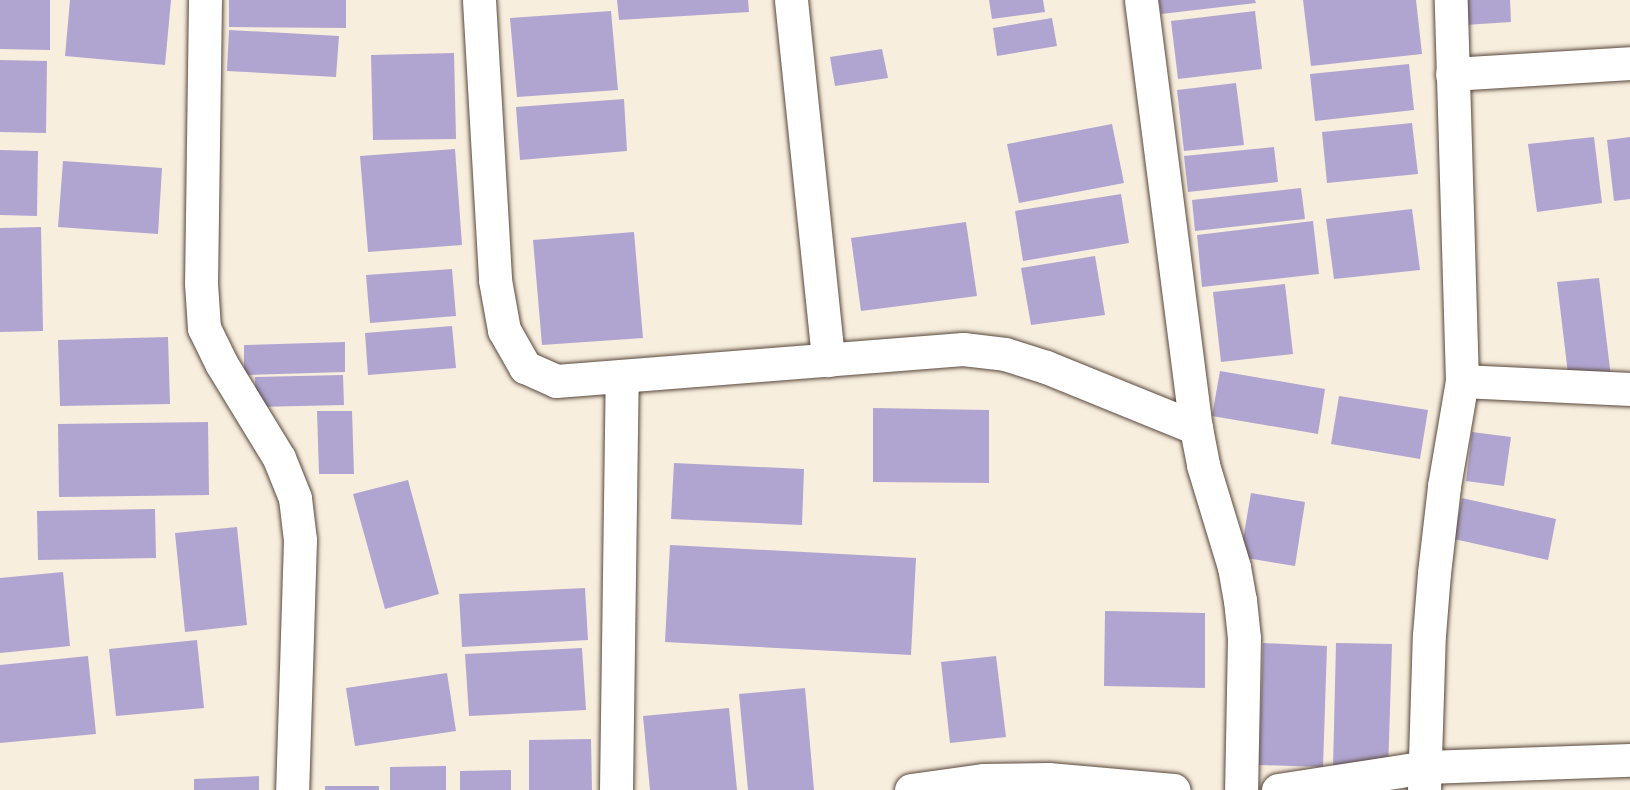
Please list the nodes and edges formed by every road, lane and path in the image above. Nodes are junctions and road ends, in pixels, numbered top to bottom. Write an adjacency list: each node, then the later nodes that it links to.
1 (205, 0): 16 (street)
2 (479, 0): 9 (street)
3 (791, 0): 8 (street)
4 (1141, 0): 12 (street)
5 (1451, 0): 7 (street)
6 (1630, 63): 7 (street)
7 (1452, 74): 10 (street)
8 (828, 360): 9 (street); 12 (street)
9 (622, 376): 17 (street)
10 (1462, 381): 11 (street); 14 (street)
11 (1630, 389)
12 (1196, 428): 20 (street)
13 (1630, 760): 14 (street)
14 (1425, 779): 21 (street)
15 (983, 785): 18 (street); 19 (street)
16 (292, 790)
17 (616, 790)
18 (912, 790)
19 (1174, 790)
20 (1241, 790)
21 (1278, 790)

